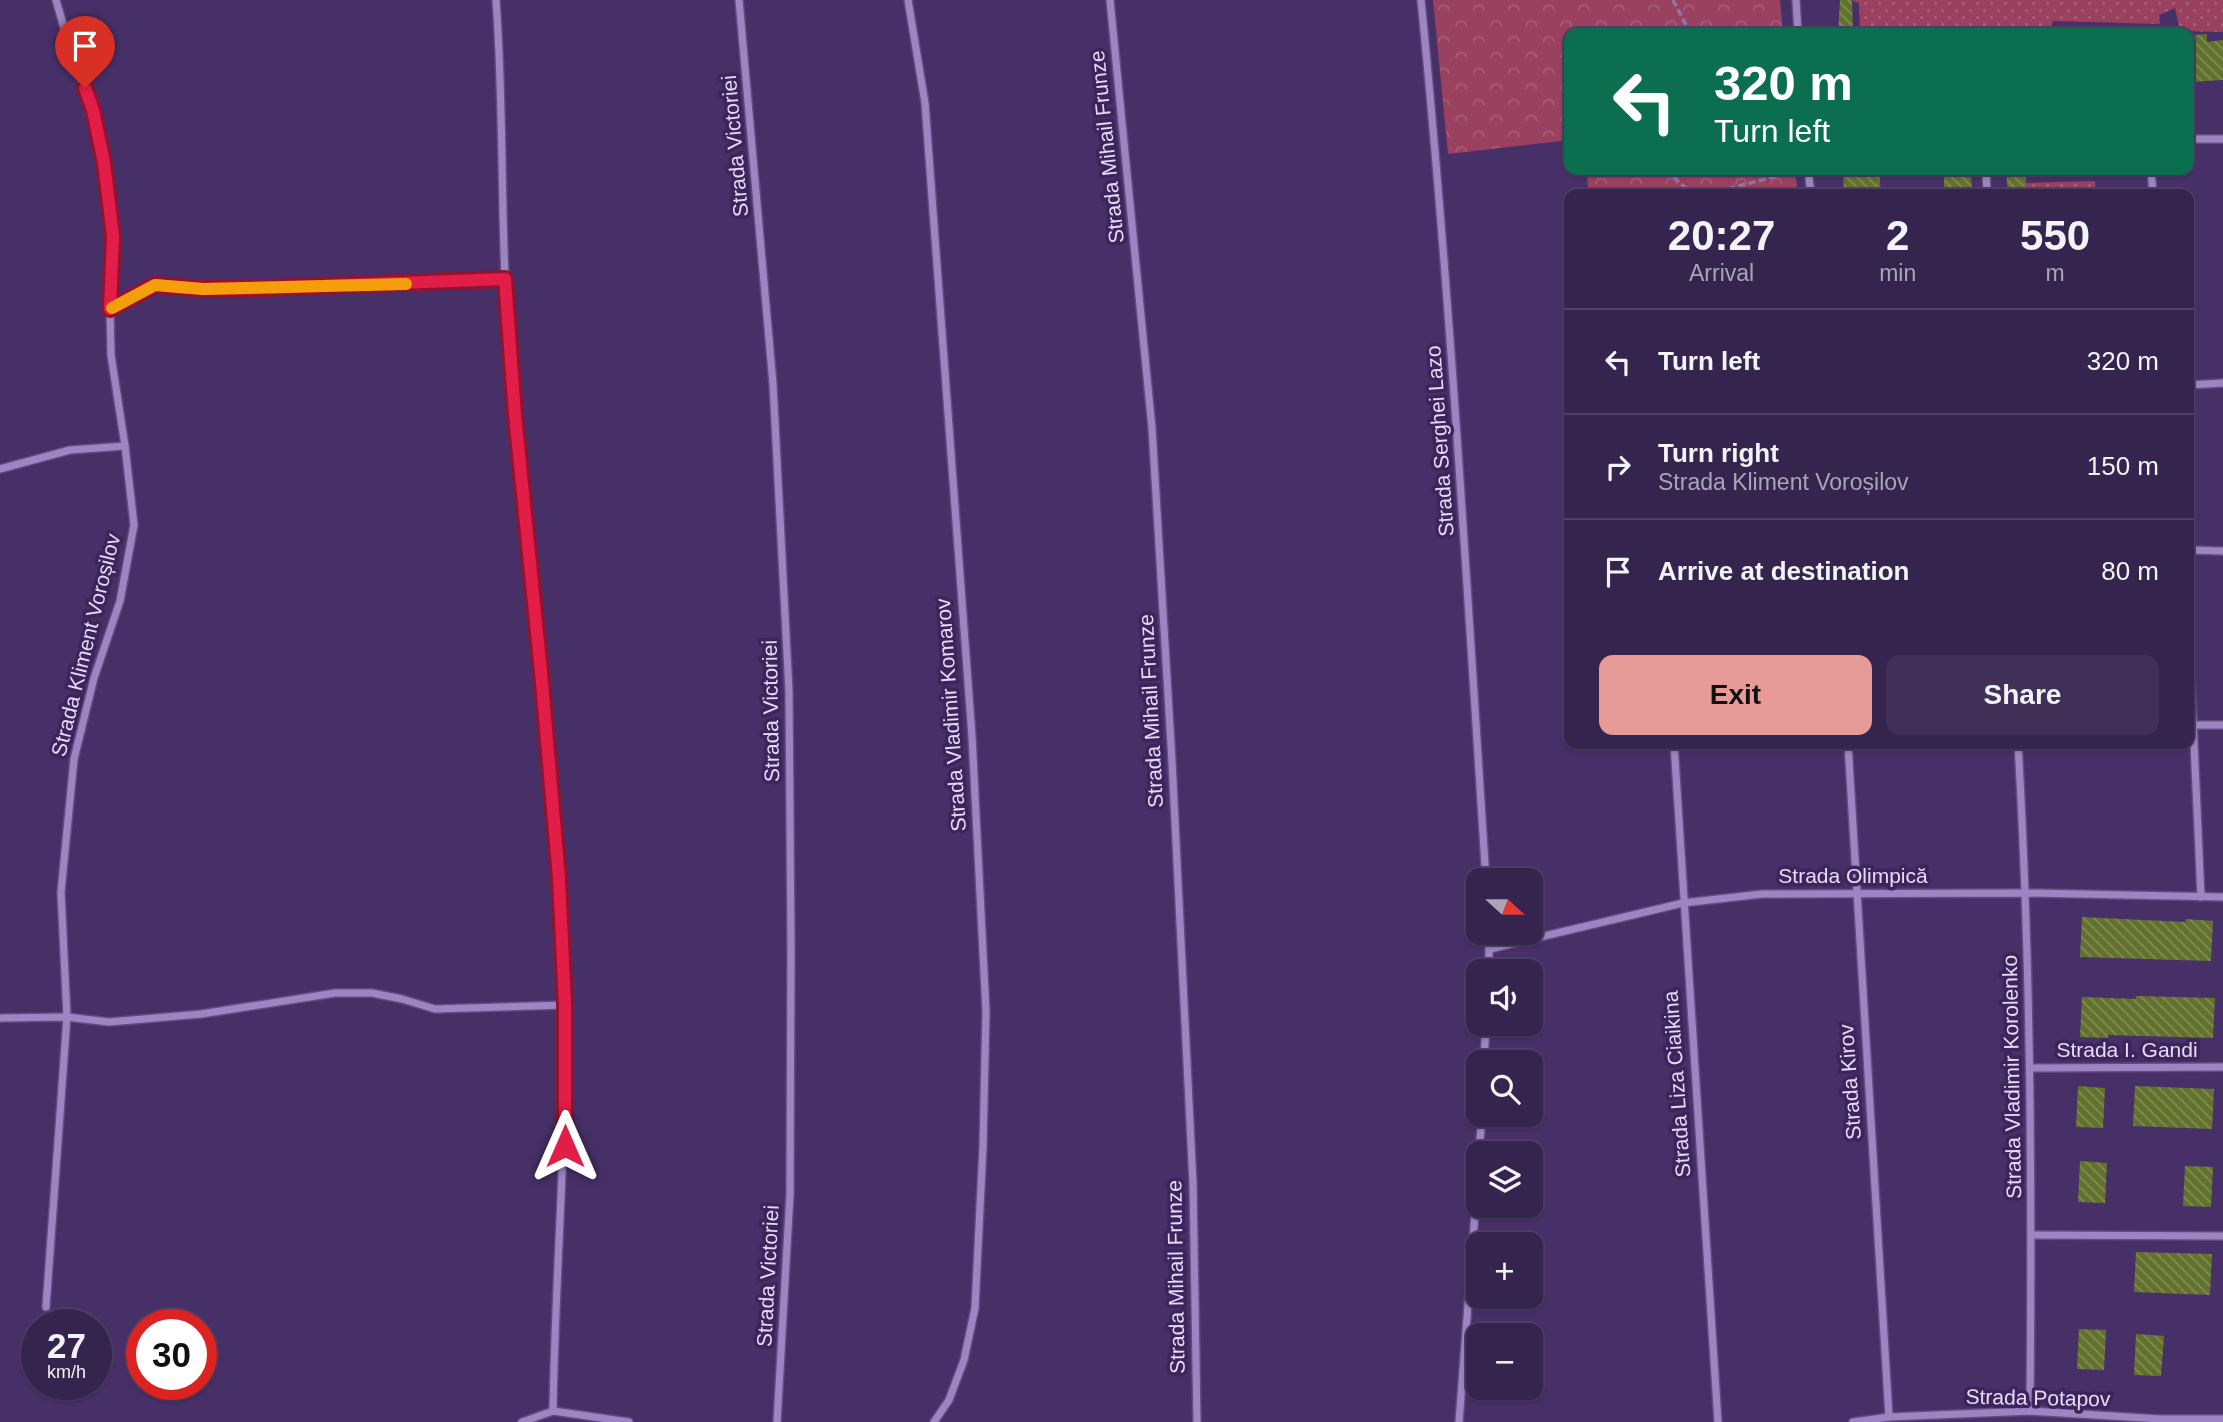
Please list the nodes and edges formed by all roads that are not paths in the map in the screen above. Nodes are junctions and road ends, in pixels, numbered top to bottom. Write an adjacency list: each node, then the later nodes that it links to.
1 (56, 0): 12 (street, Strada Kliment Voroșilov)
2 (496, 0): 11 (street)
3 (739, 0): 49 (street, Strada Victoriei)
4 (908, 0): 50 (street, Strada Vladimir Komarov)
5 (1110, 0): 51 (street, Strada Mihail Frunze)
6 (1421, 0): 25 (street, Strada Serghei Lazo)
7 (1796, 0): 8 (street)
8 (1798, 28)
9 (2194, 139): 10 (street)
10 (2223, 139)
11 (505, 279): 12 (lane); 34 (street)
12 (110, 309): 15 (street, Strada Kliment Voroșilov)
13 (2223, 383): 14 (street)
14 (2194, 385)
15 (125, 446): 16 (street); 35 (street, Strada Kliment Voroșilov)
16 (0, 470)
17 (2194, 550): 18 (street)
18 (2223, 551)
19 (2194, 710): 20 (street)
20 (2195, 725): 21 (street); 28 (street)
21 (2223, 725)
22 (1674, 749): 30 (street, Strada Liza Ciaikina)
23 (1848, 749): 26 (street, Strada Kirov)
24 (2018, 749): 27 (street, Strada Vladimir Korolenko)
25 (1485, 868)
26 (1856, 893): 27 (street, Strada Olimpică); 30 (street, Strada Olimpică); 45 (street, Strada Kirov)
27 (2027, 893): 28 (street, Strada Olimpică); 37 (street, Strada Vladimir Korolenko)
28 (2201, 897): 29 (street, Strada Olimpică)
29 (2223, 897)
30 (1682, 903): 32 (street, Strada Olimpică); 53 (street, Strada Liza Ciaikina)
31 (1490, 945): 32 (street)
32 (1490, 949): 33 (street)
33 (1490, 959)
34 (565, 1005): 35 (street); 43 (street)
35 (67, 1017): 36 (street); 42 (street, Strada Kliment Voroșilov)
36 (0, 1018)
37 (2031, 1068): 38 (street, Strada I. Gandi); 40 (street, Strada Vladimir Korolenko)
38 (2223, 1068)
39 (1475, 1218): 52 (street)
40 (2032, 1235): 41 (street); 44 (street, Strada Vladimir Korolenko)
41 (2223, 1236)
42 (46, 1307)
43 (553, 1411): 47 (street); 48 (street)
44 (2030, 1411): 45 (street, Strada Potapov); 46 (street, Strada Potapov)
45 (1889, 1417): 54 (street, Strada Potapov)
46 (2223, 1419)
47 (522, 1422)
48 (629, 1422)
49 (777, 1422)
50 (934, 1422)
51 (1197, 1422)
52 (1460, 1422)
53 (1718, 1422)
54 (1853, 1422)

